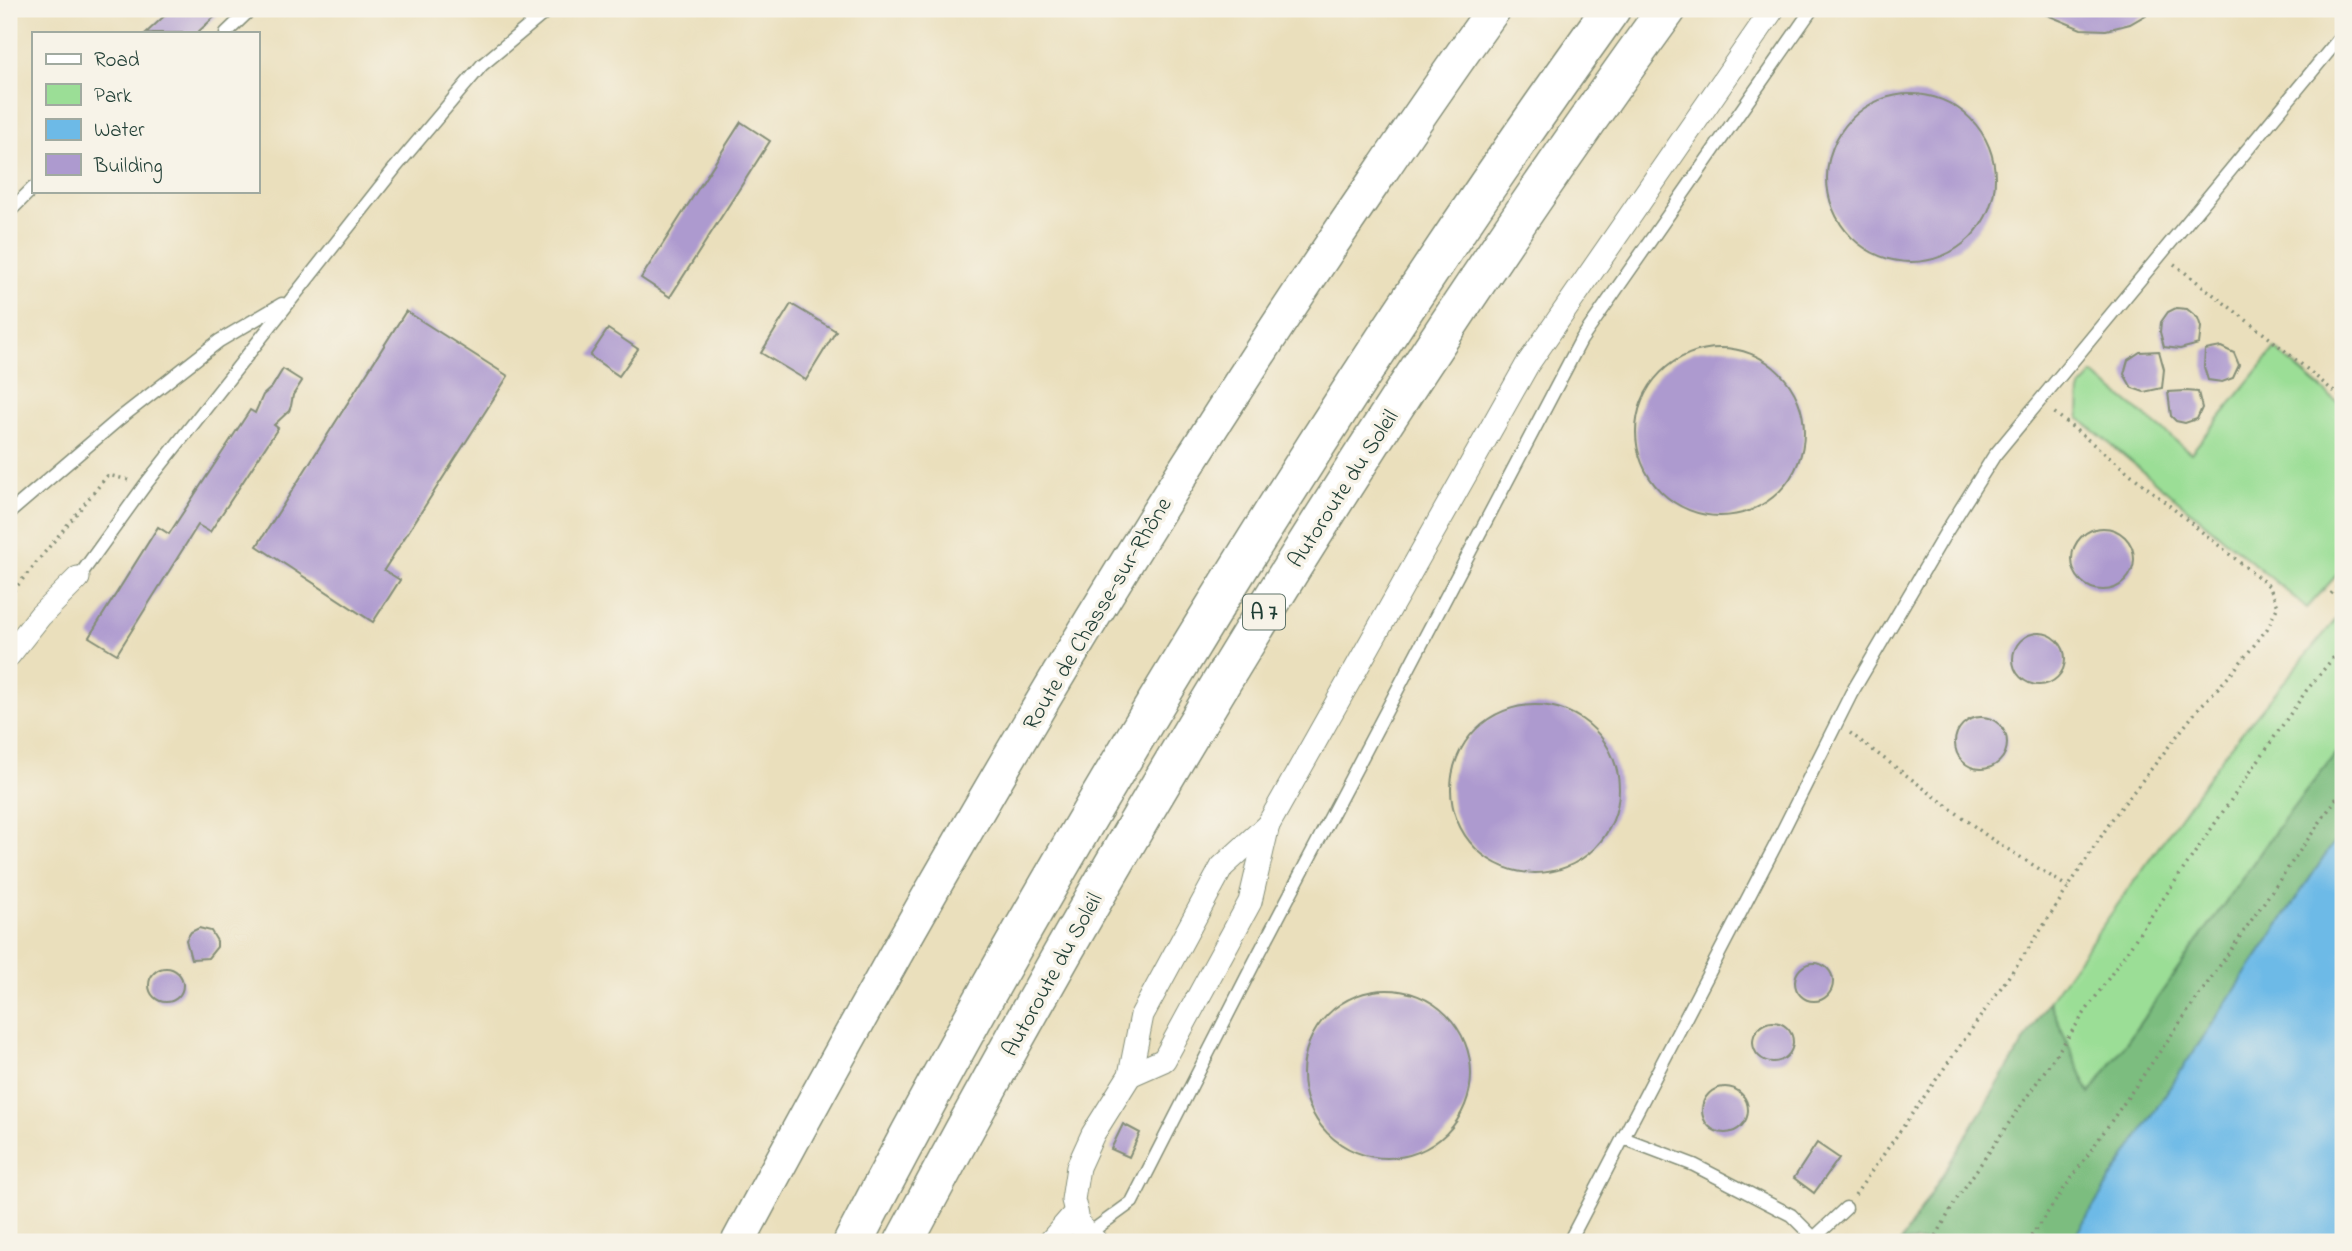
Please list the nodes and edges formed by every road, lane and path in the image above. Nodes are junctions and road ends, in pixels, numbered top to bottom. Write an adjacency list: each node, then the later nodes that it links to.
1 (251, 9): 8 (lane)
2 (549, 9): 13 (lane)
3 (1494, 9): 34 (main road, Route de Chasse-sur-Rhône)
4 (1611, 9): 35 (highway, Autoroute du Soleil / A 7)
5 (1667, 9): 36 (highway, Autoroute du Soleil / A 7)
6 (1773, 9): 26 (street)
7 (1812, 9): 32 (lane)
8 (227, 32)
9 (2343, 34): 12 (lane)
10 (32, 189): 11 (lane)
11 (9, 212)
12 (2161, 255): 14 (path); 15 (lane)
13 (289, 301): 16 (lane); 17 (lane)
14 (2343, 399)
15 (2040, 401): 24 (lane); 27 (path)
16 (145, 485): 18 (lane); 21 (path)
17 (9, 513)
18 (78, 578): 23 (street)
19 (2343, 580): 20 (path)
20 (2331, 594)
21 (9, 596)
22 (2343, 646): 39 (path)
23 (9, 655)
24 (1836, 723): 27 (path); 29 (lane)
25 (2343, 789): 40 (path)
26 (1268, 825): 28 (street); 28 (street)
27 (2068, 887): 30 (path)
28 (1130, 1075): 31 (street)
29 (1623, 1138): 33 (lane); 38 (lane)
30 (1846, 1208): 33 (lane)
31 (1076, 1212): 32 (street); 37 (street)
32 (1092, 1238)
33 (1814, 1240)
34 (738, 1242)
35 (853, 1242)
36 (904, 1242)
37 (1050, 1242)
38 (1569, 1242)
39 (1933, 1242)
40 (2027, 1242)

